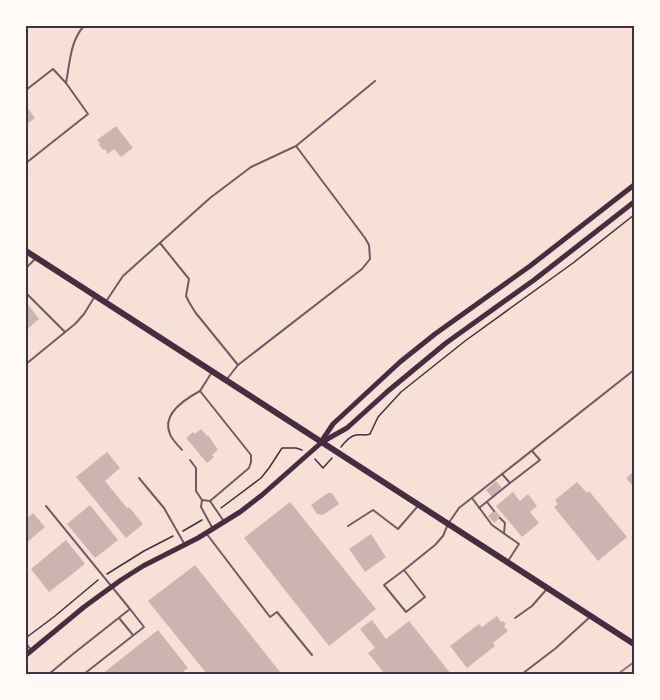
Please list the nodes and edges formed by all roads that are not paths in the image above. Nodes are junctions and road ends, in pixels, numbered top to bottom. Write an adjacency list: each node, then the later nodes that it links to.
1 (84, 26): 5 (lane)
2 (26, 37): 3 (lane)
3 (26, 42)
4 (375, 81): 7 (lane)
5 (66, 83): 6 (lane); 8 (lane)
6 (26, 90)
7 (296, 146): 11 (lane); 20 (lane)
8 (26, 163)
9 (634, 185): 25 (main road)
10 (634, 202): 25 (main road)
11 (160, 243): 17 (lane); 20 (lane)
12 (26, 251): 13 (main road)
13 (36, 258): 14 (lane); 16 (main road)
14 (26, 268)
15 (26, 293): 18 (lane)
16 (95, 296): 17 (main road); 18 (lane)
17 (106, 303): 22 (main road)
18 (65, 332): 19 (lane)
19 (26, 364)
20 (238, 364): 23 (lane)
21 (634, 370): 27 (lane)
22 (213, 372): 23 (main road); 24 (lane)
23 (226, 380): 25 (main road)
24 (200, 391): 26 (lane); 34 (lane)
25 (322, 442): 36 (main road); 41 (main road)
26 (182, 450)
27 (532, 451): 29 (lane); 31 (lane)
28 (190, 460): 33 (lane)
29 (502, 474): 31 (lane); 32 (lane)
30 (139, 478): 47 (lane)
31 (510, 483): 35 (lane)
32 (472, 498): 38 (lane); 42 (lane)
33 (202, 500): 34 (lane); 44 (lane)
34 (210, 501): 41 (lane)
35 (487, 502): 38 (lane); 39 (lane)
36 (418, 505): 42 (main road); 43 (lane)
37 (46, 506): 50 (lane)
38 (479, 508): 46 (lane)
39 (494, 511)
40 (500, 518): 46 (lane)
41 (224, 523): 44 (main road)
42 (447, 524): 48 (main road); 49 (lane)
43 (348, 526)
44 (214, 529): 45 (main road)
45 (206, 533): 47 (main road); 61 (lane)
46 (504, 533): 48 (lane)
47 (184, 544): 50 (main road)
48 (507, 562): 51 (main road)
49 (404, 570): 49 (lane)
50 (112, 586): 52 (lane); 59 (main road)
51 (547, 588): 53 (main road); 55 (lane)
52 (130, 609): 54 (lane); 56 (lane)
53 (591, 616): 58 (main road); 64 (lane)
54 (119, 618): 56 (lane); 62 (lane)
55 (515, 618)
56 (133, 635): 63 (lane)
57 (26, 643): 59 (lane)
58 (634, 644)
59 (31, 650): 60 (main road)
60 (26, 655)
61 (312, 655)
62 (49, 675)
63 (84, 675)
64 (522, 675)

